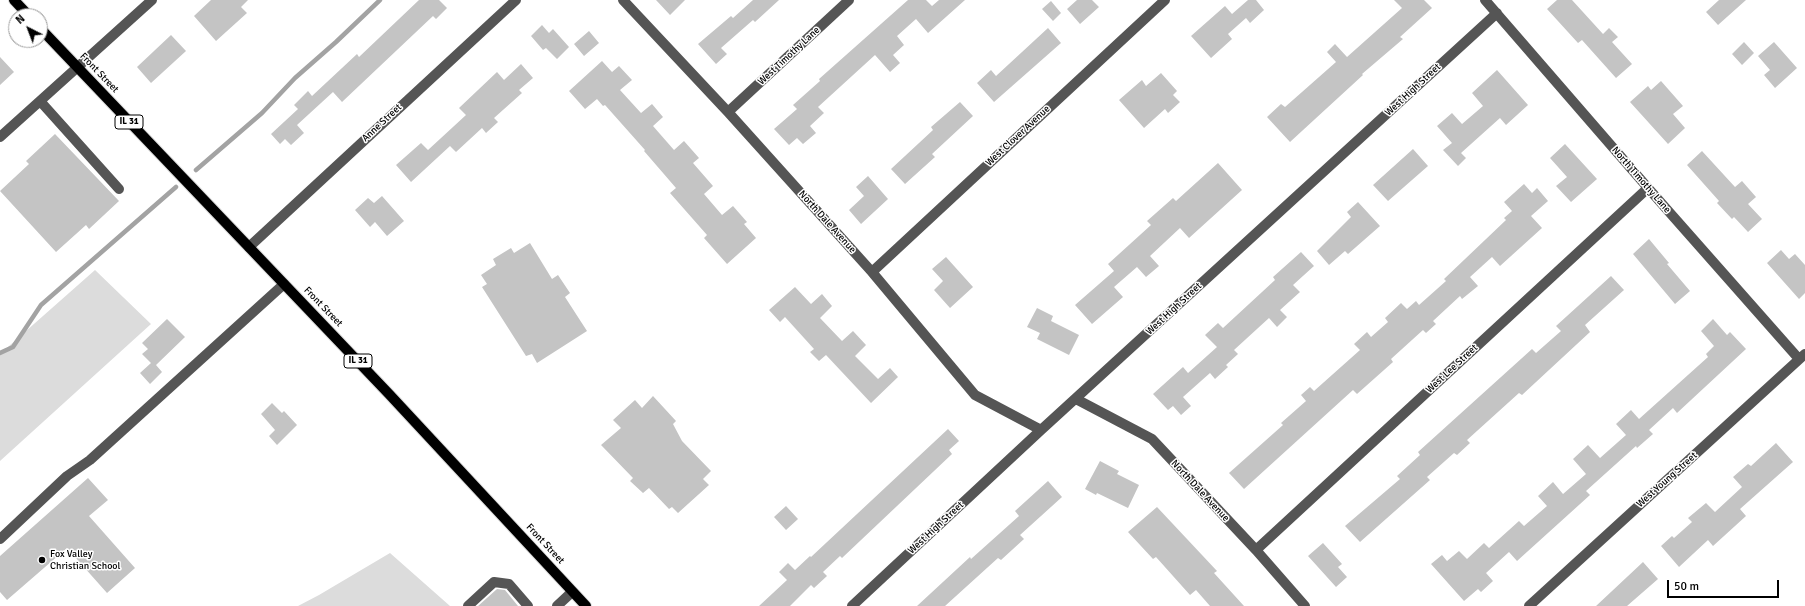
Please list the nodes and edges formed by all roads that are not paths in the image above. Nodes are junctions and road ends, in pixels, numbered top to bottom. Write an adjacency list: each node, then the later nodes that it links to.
1 (14, 0): 8 (main road)
2 (152, 0): 11 (street)
3 (516, 0): 17 (street, Anne Street)
4 (623, 0): 13 (street, North Dale Avenue)
5 (849, 0): 13 (street, West Timothy Lane)
6 (1165, 0): 18 (street, West Clover Avenue)
7 (1485, 0): 9 (street, North Timothy Lane)
8 (22, 8)
9 (1497, 13): 15 (street, North Timothy Lane); 21 (street, West High Street)
10 (48, 37): 11 (main road, Front Street / IL 31)
11 (77, 68): 12 (street); 17 (main road, Front Street / IL 31)
12 (40, 101): 14 (street); 16 (street)
13 (728, 112): 18 (street, North Dale Avenue)
14 (0, 137)
15 (1648, 188): 20 (street, North Timothy Lane); 24 (street, West Lee Street)
16 (119, 189)
17 (249, 247): 19 (main road, Front Street / IL 31)
18 (872, 272): 22 (street, North Dale Avenue)
19 (284, 284): 23 (street); 25 (main road, Front Street / IL 31)
20 (1802, 356): 32 (street, West Young Street)
21 (1076, 399): 22 (street, West High Street); 24 (street, North Dale Avenue)
22 (1041, 430): 30 (street, West High Street)
23 (0, 539)
24 (1256, 550): 31 (street, North Dale Avenue)
25 (572, 592): 28 (street); 29 (main road, Front Street / IL 31)
26 (468, 606): 27 (street)
27 (528, 606)
28 (557, 606)
29 (586, 606)
30 (852, 606)
31 (1305, 606)
32 (1529, 606)

